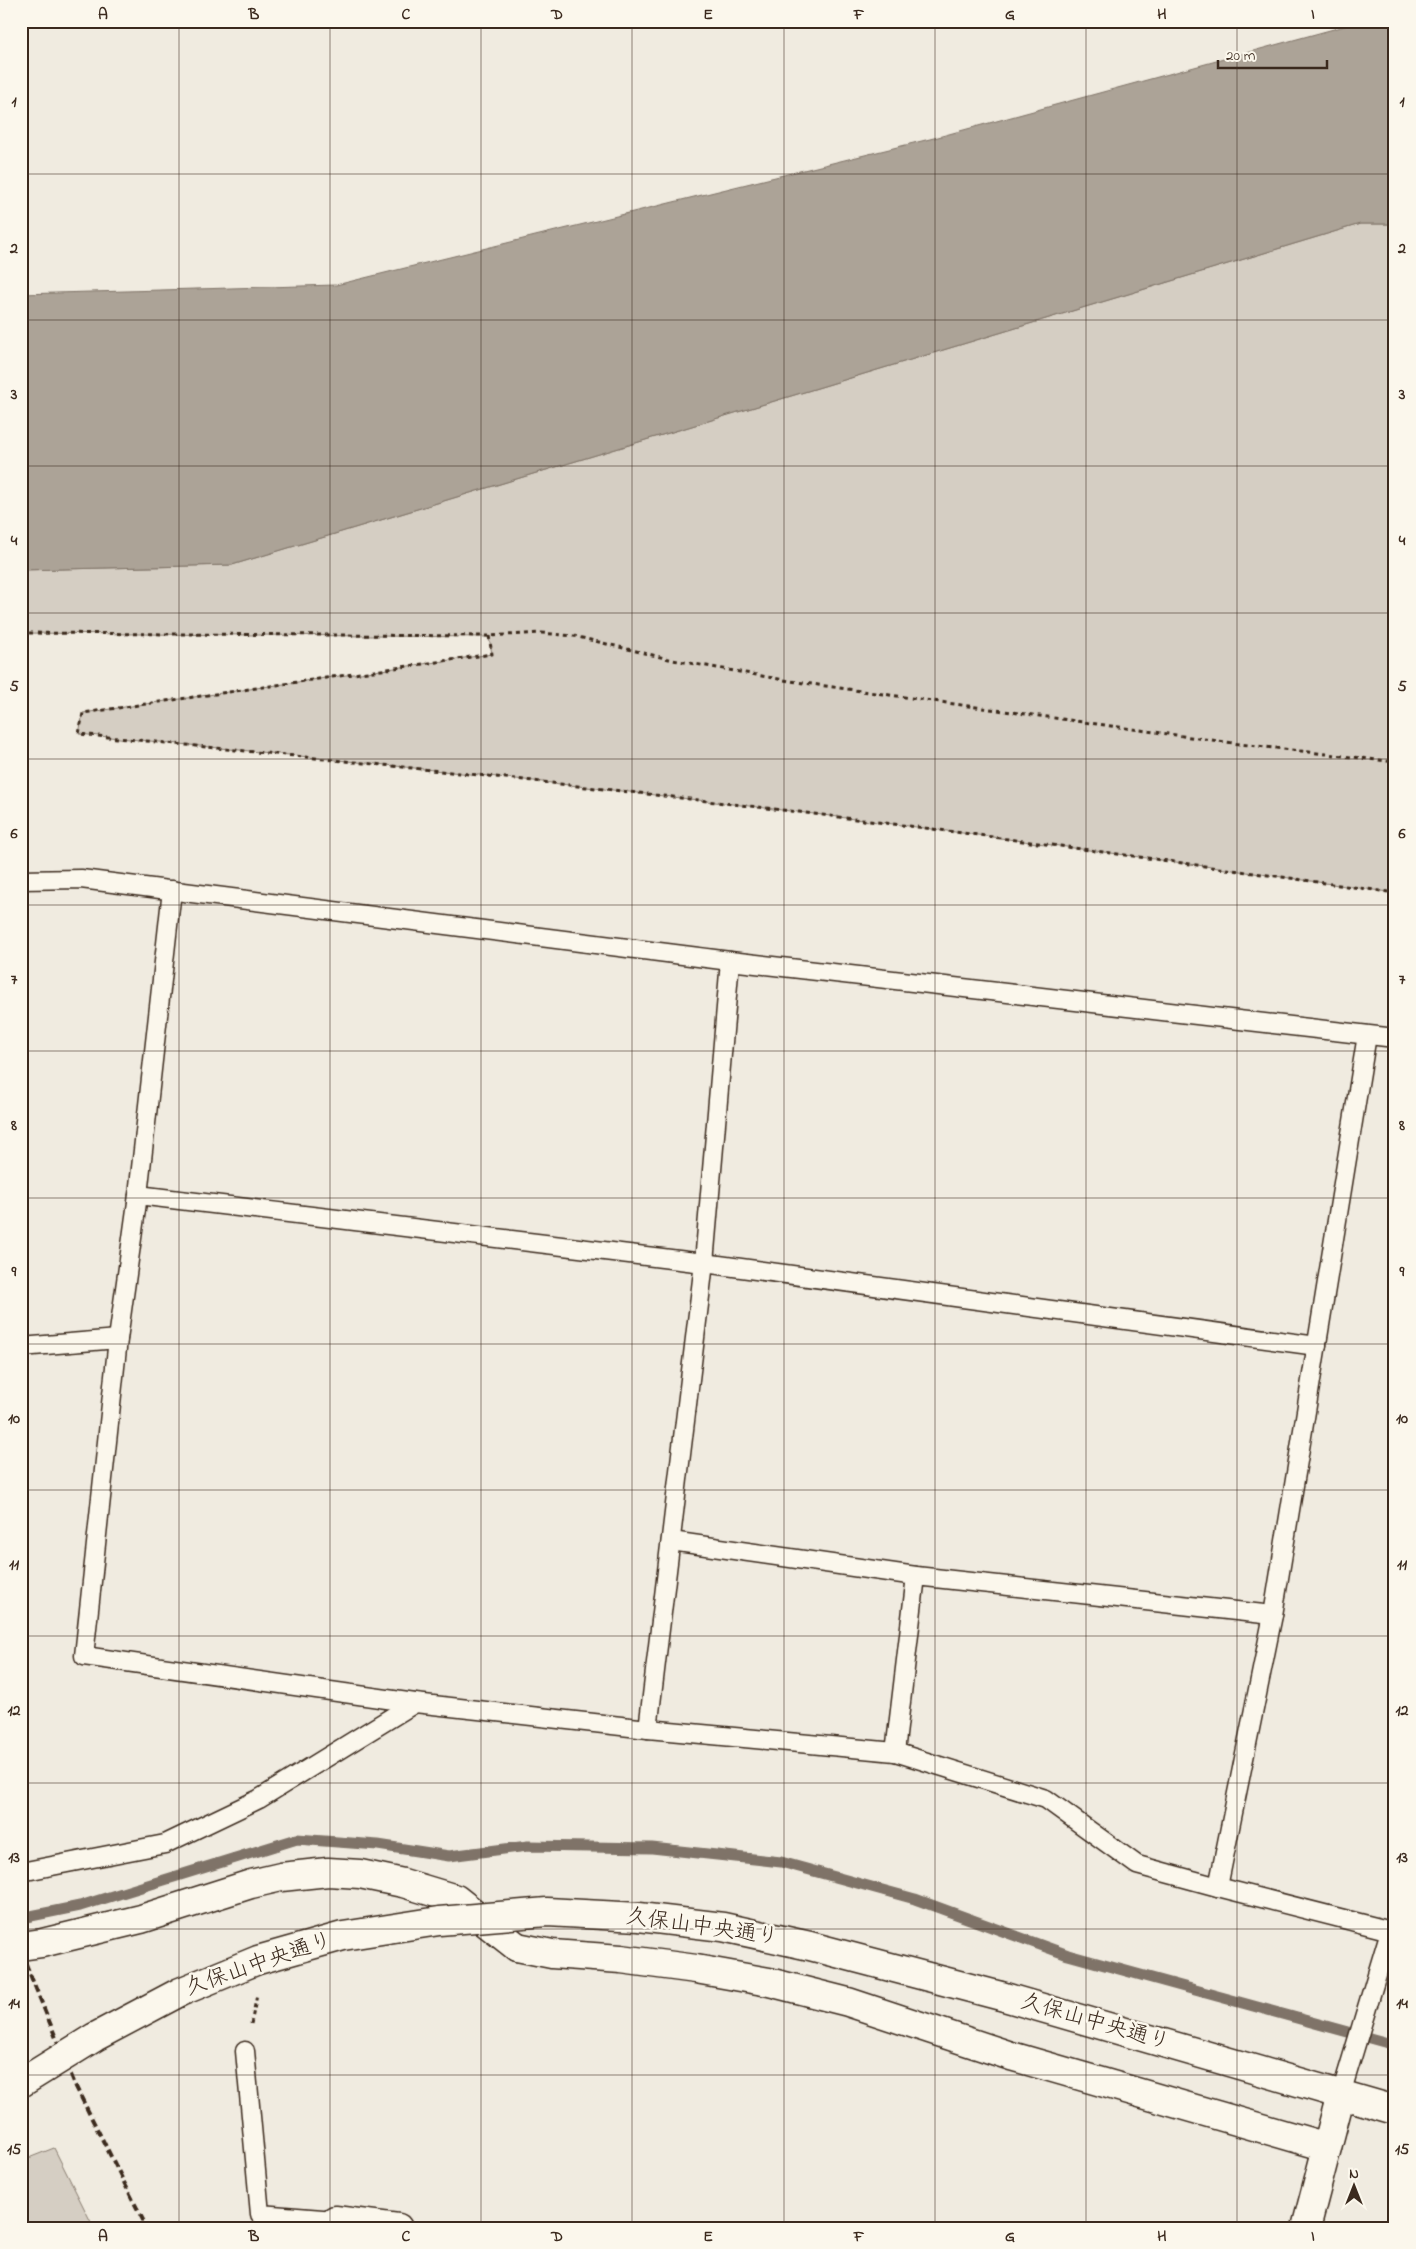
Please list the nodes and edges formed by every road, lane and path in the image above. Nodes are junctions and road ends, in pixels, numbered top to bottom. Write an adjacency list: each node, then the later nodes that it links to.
1 (21, 633): 2 (path)
2 (489, 636): 3 (path); 6 (path)
3 (1395, 762)
4 (21, 880): 5 (lane)
5 (172, 890): 7 (lane); 10 (lane)
6 (1395, 893)
7 (730, 961): 8 (lane); 11 (lane)
8 (1367, 1035): 9 (lane); 14 (lane)
9 (1395, 1038)
10 (138, 1195): 11 (lane); 12 (lane)
11 (704, 1263): 14 (lane); 15 (lane)
12 (118, 1339): 13 (lane); 18 (lane)
13 (21, 1346)
14 (1317, 1346): 17 (lane)
15 (671, 1541): 16 (lane); 19 (lane)
16 (916, 1576): 17 (lane); 20 (lane)
17 (1273, 1615): 22 (lane)
18 (415, 1703): 19 (lane); 21 (lane)
19 (648, 1729): 20 (lane)
20 (895, 1752): 22 (lane)
21 (21, 1872)
22 (1218, 1887): 23 (lane)
23 (1392, 1932): 27 (lane)
24 (21, 1946): 29 (street)
25 (245, 2051): 30 (lane)
26 (21, 2083): 27 (street, 久保山中央通り, bridge)
27 (1341, 2094): 28 (street, 久保山中央通り); 29 (street)
28 (1395, 2110)
29 (1327, 2147): 32 (street)
30 (335, 2220): 31 (street)
31 (398, 2228)
32 (1306, 2228)

